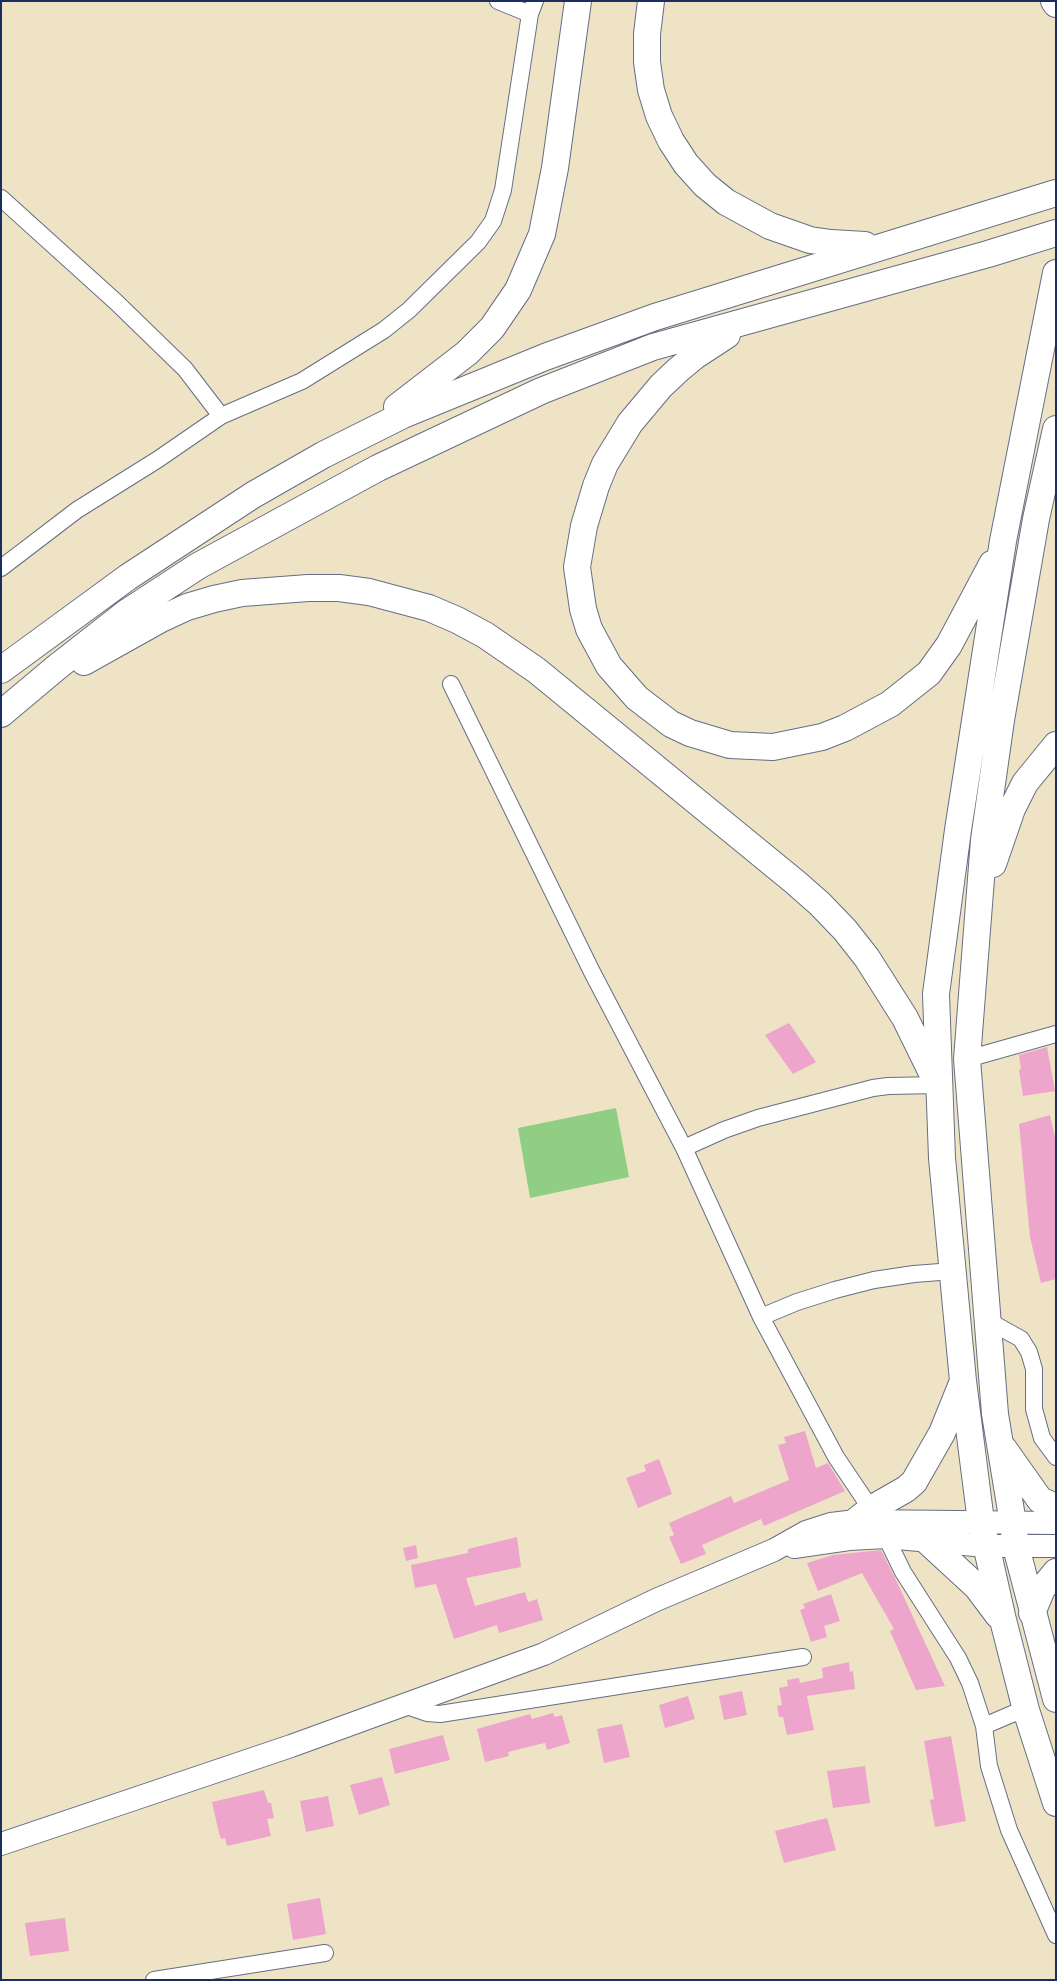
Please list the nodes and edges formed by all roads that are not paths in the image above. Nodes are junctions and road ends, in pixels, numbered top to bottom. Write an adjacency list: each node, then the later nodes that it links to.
1 (498, 1): 4 (street)
2 (578, 1): 13 (highway)
3 (651, 1): 8 (highway)
4 (533, 8): 11 (street)
5 (1056, 193): 8 (highway)
6 (1, 198): 11 (street)
7 (1056, 233): 10 (highway)
8 (896, 242): 13 (highway)
9 (1056, 273): 14 (highway)
10 (756, 318): 14 (highway); 18 (highway)
11 (221, 416): 15 (street)
12 (1056, 429): 21 (highway)
13 (360, 436): 16 (highway)
14 (1003, 541): 24 (highway)
15 (1, 568)
16 (1, 670)
17 (451, 684): 25 (street)
18 (25, 696): 19 (highway); 24 (highway)
19 (1, 714)
20 (1056, 745): 21 (highway)
21 (978, 913): 23 (highway)
22 (1056, 1034): 23 (street)
23 (967, 1059): 28 (highway)
24 (939, 1085): 25 (street); 26 (highway)
25 (684, 1148): 27 (street)
26 (953, 1271): 27 (street); 29 (highway)
27 (760, 1317): 34 (street)
28 (987, 1320): 30 (street); 31 (highway)
29 (963, 1381): 34 (highway); 36 (highway)
30 (1049, 1435): 32 (street)
31 (1000, 1443): 33 (highway); 37 (highway)
32 (1056, 1457)
33 (1056, 1507)
34 (863, 1515): 36 (main road); 41 (main road)
35 (1056, 1523): 37 (main road)
36 (983, 1534): 37 (main road); 39 (main road); 44 (highway)
37 (1015, 1535): 40 (main road); 43 (highway)
38 (886, 1537): 39 (main road); 41 (main road); 49 (street)
39 (926, 1540): 44 (highway)
40 (1056, 1546)
41 (774, 1550): 47 (main road)
42 (1056, 1572): 43 (highway)
43 (1032, 1613): 46 (highway)
44 (1003, 1620): 48 (highway)
45 (803, 1657): 47 (street)
46 (1056, 1699)
47 (404, 1705): 51 (main road)
48 (1026, 1710): 49 (street); 50 (highway)
49 (984, 1726): 52 (street)
50 (1056, 1803)
51 (1, 1844)
52 (1056, 1935)
53 (325, 1954): 54 (street)
54 (154, 1980)

